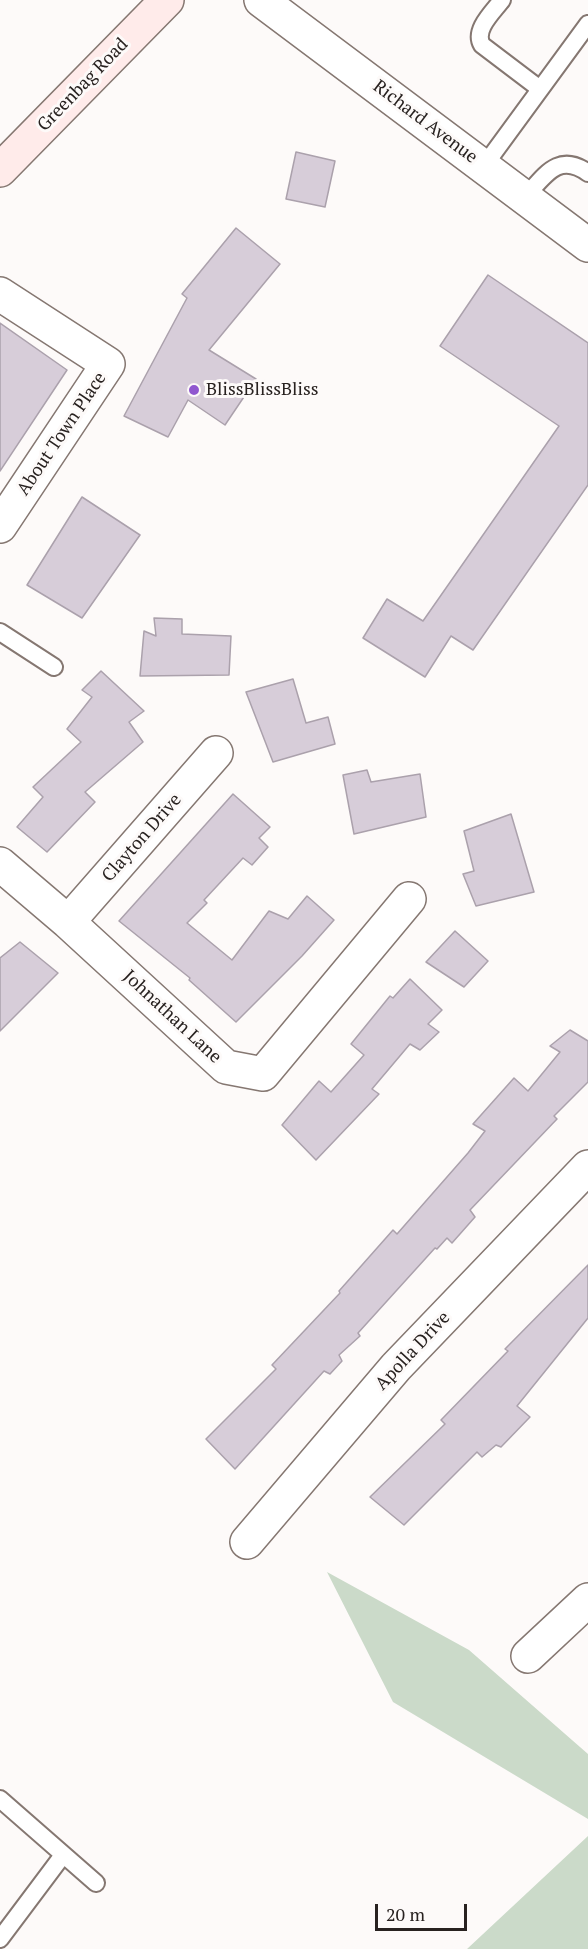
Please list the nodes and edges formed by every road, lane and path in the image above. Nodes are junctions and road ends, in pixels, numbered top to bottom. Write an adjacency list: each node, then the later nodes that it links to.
1 (166, 0): 7 (main road, Greenbag Road)
2 (261, 0): 6 (street, Richard Avenue)
3 (502, 0): 5 (lane)
4 (588, 24): 5 (lane)
5 (540, 89): 6 (lane)
6 (484, 166): 9 (street, Richard Avenue)
7 (0, 170)
8 (588, 173): 9 (lane)
9 (525, 197): 10 (street, Richard Avenue)
10 (588, 245)
11 (0, 294): 12 (street, About Town Place)
12 (1, 521)
13 (0, 632): 14 (lane)
14 (54, 667)
15 (216, 753): 18 (street, Clayton Drive)
16 (2, 869): 18 (street, Johnathan Lane)
17 (409, 899): 18 (street, Johnathan Lane)
18 (68, 922)
19 (588, 1167): 20 (street, Apolla Drive)
20 (247, 1542)
21 (588, 1600): 22 (street)
22 (528, 1656)
23 (0, 1799): 24 (lane)
24 (63, 1855): 25 (lane); 26 (lane)
25 (96, 1883)
26 (0, 1940)

